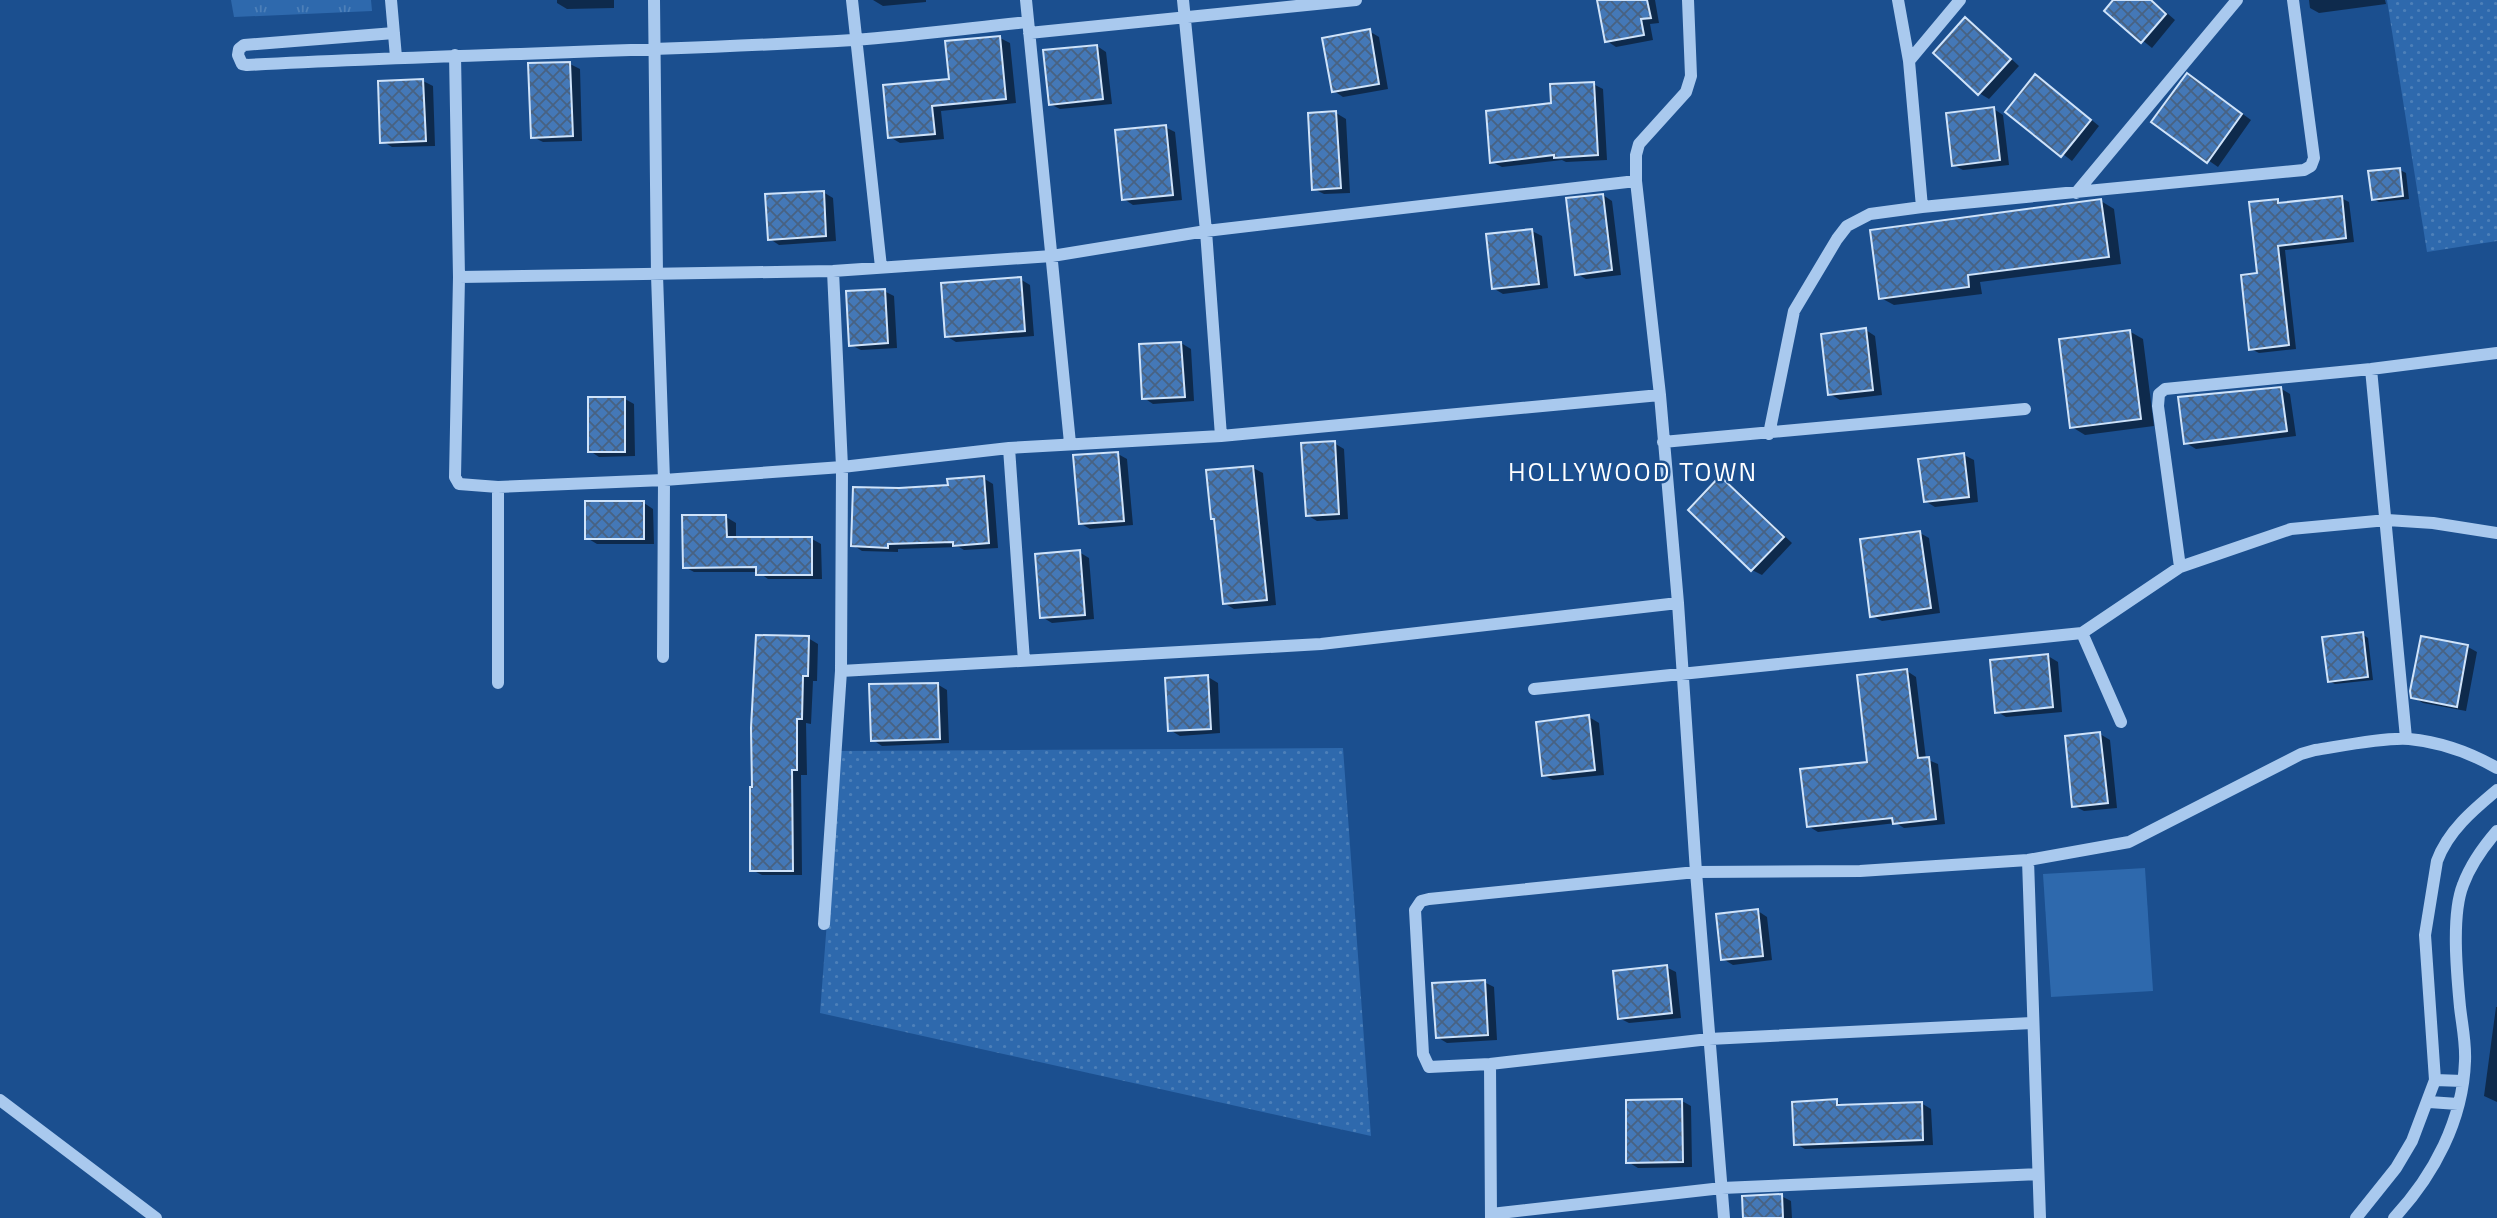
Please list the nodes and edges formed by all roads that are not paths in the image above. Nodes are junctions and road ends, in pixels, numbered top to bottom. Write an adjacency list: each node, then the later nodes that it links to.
1 (391, 0): 14 (street)
2 (654, 0): 16 (street)
3 (852, 0): 15 (street)
4 (1026, 0): 13 (street)
5 (1183, 0): 12 (street)
6 (1356, 0): 12 (street)
7 (1688, 0): 20 (street)
8 (1898, 0): 19 (street)
9 (1960, 0): 19 (street)
10 (2237, 0): 21 (street)
11 (2293, 0): 21 (street)
12 (1185, 18): 13 (street); 23 (street)
13 (1028, 28): 15 (street); 24 (street)
14 (394, 33): 18 (street); 18 (street)
15 (856, 40): 16 (street); 25 (street)
16 (656, 50): 17 (street); 27 (street)
17 (455, 55): 18 (street); 28 (street)
18 (396, 57)
19 (1909, 61): 22 (street)
20 (1636, 181): 23 (street); 31 (street)
21 (2076, 193): 22 (street)
22 (1923, 207): 33 (street)
23 (1206, 231): 24 (street); 34 (street)
24 (1052, 256): 25 (street); 36 (street)
25 (881, 267): 26 (street)
26 (833, 271): 27 (street); 38 (street)
27 (657, 275): 28 (street); 39 (street)
28 (459, 277): 40 (street)
29 (2497, 353): 30 (street)
30 (2371, 369): 41 (street); 43 (street)
31 (1660, 395): 34 (street); 35 (street)
32 (2025, 409): 33 (street)
33 (1769, 434): 35 (street)
34 (1221, 436): 36 (street)
35 (1663, 442): 44 (street)
36 (1070, 443): 37 (street)
37 (1009, 448): 38 (street); 47 (street)
38 (842, 467): 39 (street); 48 (street)
39 (664, 481): 40 (street); 46 (street)
40 (498, 487): 50 (street)
41 (2387, 520): 42 (street); 43 (street); 53 (street)
42 (2497, 533)
43 (2180, 567): 45 (street)
44 (1678, 604): 47 (street); 49 (street)
45 (2082, 632): 49 (street); 52 (street)
46 (663, 656)
47 (1024, 661): 48 (street)
48 (841, 671): 59 (street)
49 (1682, 673): 51 (street); 58 (street)
50 (498, 683)
51 (1534, 689)
52 (2121, 722)
53 (2406, 738): 54 (street); 57 (street)
54 (2497, 768)
55 (2497, 790): 63 (street)
56 (2497, 831): 64 (street)
57 (2028, 859): 58 (street); 60 (street)
58 (1696, 872): 61 (street); 62 (street)
59 (824, 924)
60 (2032, 1023): 61 (street); 68 (street)
61 (1709, 1039): 62 (street); 69 (street)
62 (1490, 1064): 70 (street)
63 (2435, 1080): 64 (street); 66 (street)
64 (2463, 1081): 67 (street)
65 (0, 1100): 71 (street)
66 (2428, 1102): 67 (street); 74 (street)
67 (2458, 1104): 75 (street)
68 (2038, 1174): 69 (street); 73 (street)
69 (1722, 1188): 70 (street); 72 (street)
70 (1491, 1216)
71 (156, 1218)
72 (1724, 1218)
73 (2040, 1218)
74 (2356, 1218)
75 (2393, 1218)

